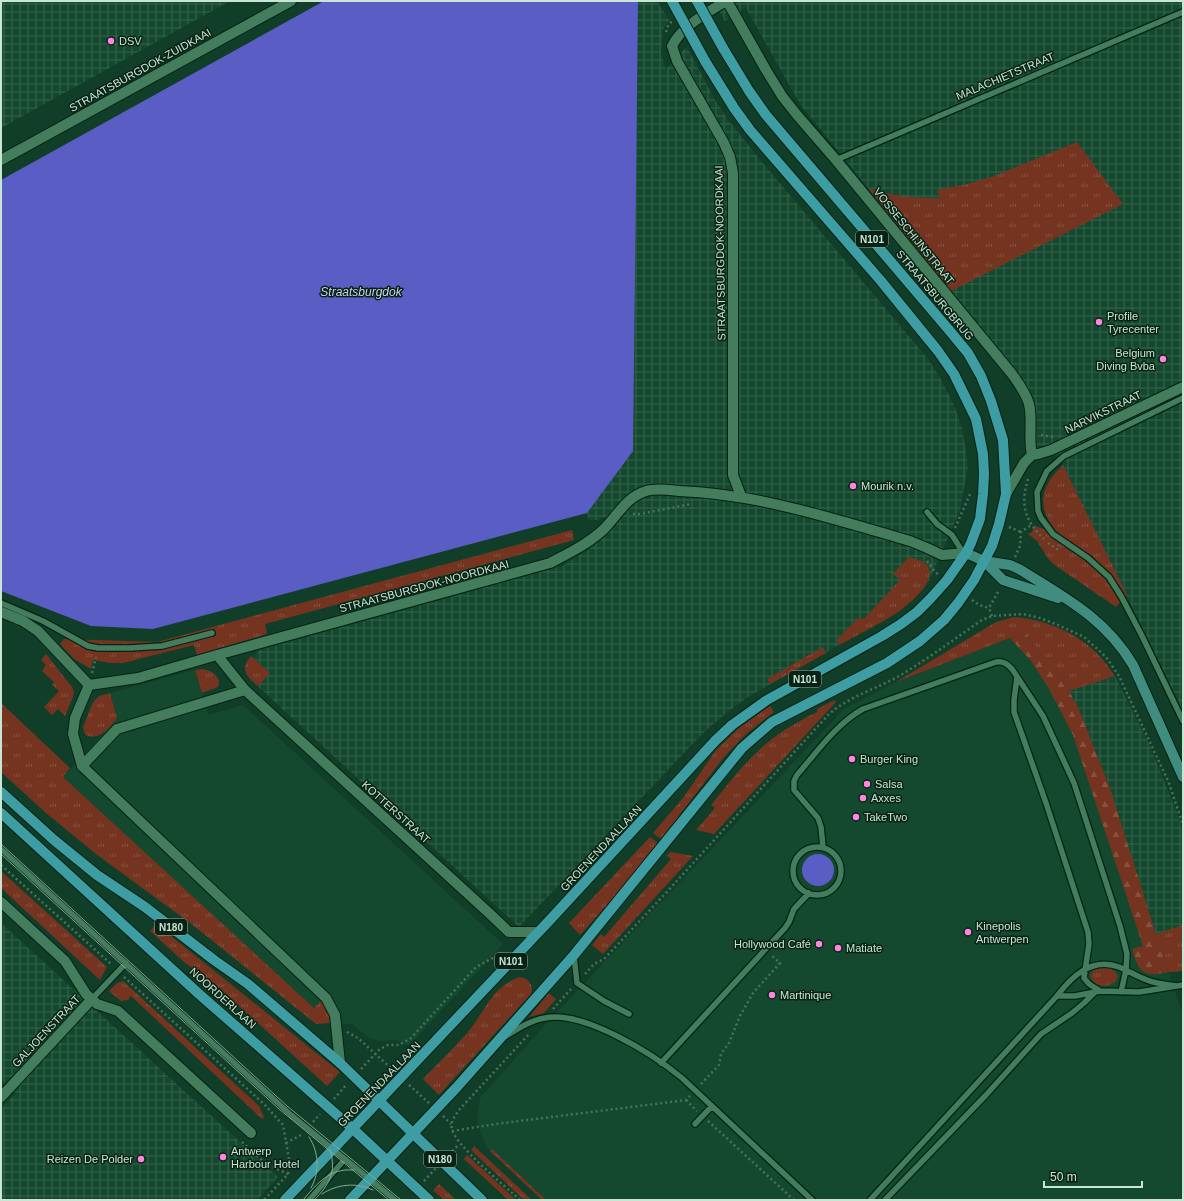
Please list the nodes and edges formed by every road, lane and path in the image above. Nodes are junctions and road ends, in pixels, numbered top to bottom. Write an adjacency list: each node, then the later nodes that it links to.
1 (291, 1): 6 (street, STRAATSBURGDOK-ZUIDKAAI)
2 (672, 1): 19 (main road, N101, bridge)
3 (696, 1): 12 (main road, STRAATSBURGBRUG / N101, bridge)
4 (727, 1): 7 (street, VOSSESCHIJNSTRAAT); 13 (street, STRAATSBURGDOK-NOORDKAAI)
5 (1183, 12): 7 (lane, MALACHIETSTRAAT)
6 (1, 160)
7 (836, 160): 10 (street, VOSSESCHIJNSTRAAT)
8 (1183, 387): 10 (street, NARVIKSTRAAT)
9 (1183, 398): 35 (lane, NARVIKSTRAAT)
10 (1032, 455): 12 (street)
11 (1029, 478): 17 (path)
12 (1006, 494): 22 (main road, STRAATSBURGBRUG / N101)
13 (741, 496): 15 (street, STRAATSBURGDOK-NOORDKAAI); 19 (street)
14 (696, 504): 15 (path)
15 (620, 510): 31 (street, STRAATSBURGDOK-NOORDKAAI)
16 (927, 512): 19 (lane)
17 (1031, 525): 18 (path); 20 (path)
18 (1022, 532)
19 (966, 553): 22 (street); 46 (main road, GROENENDAALLAAN / N101)
20 (1062, 553)
21 (922, 558): 23 (path)
22 (984, 561): 25 (street); 25 (street); 49 (main road, N101)
23 (935, 572)
24 (1, 603): 30 (lane)
25 (1073, 603): 37 (street)
26 (990, 608): 28 (path)
27 (1, 612): 33 (street)
28 (992, 616): 40 (path); 54 (path)
29 (212, 633): 30 (lane)
30 (98, 648): 33 (path)
31 (217, 655): 33 (street, STRAATSBURGDOK-NOORDKAAI); 34 (street)
32 (1017, 677): 41 (lane); 51 (lane); 52 (lane)
33 (89, 685): 36 (street)
34 (245, 690): 36 (street); 46 (street, KOTTERSTRAAT)
35 (1183, 721)
36 (82, 766): 64 (street)
37 (1183, 777)
38 (1, 792): 64 (main road, NOORDERLAAN / N180)
39 (1, 813): 77 (main road, NOORDERLAAN / N180)
40 (1183, 825)
41 (823, 847): 44 (lane); 44 (lane)
42 (1, 849): 50 (lane)
43 (1, 865): 53 (path)
44 (809, 893): 47 (lane)
45 (1, 902): 59 (street)
46 (538, 932): 67 (main road, GROENENDAALLAAN / N101)
47 (766, 949): 65 (lane); 68 (path)
48 (504, 952): 63 (path)
49 (574, 955): 54 (lane); 62 (main road)
50 (126, 963): 53 (lane); 82 (lane)
51 (1084, 970): 52 (lane); 56 (lane); 58 (lane)
52 (1126, 970): 55 (lane); 57 (lane)
53 (118, 971): 59 (lane); 86 (path)
54 (577, 983): 60 (lane); 61 (path)
55 (1180, 985): 57 (lane)
56 (1098, 991): 57 (lane); 58 (lane); 100 (lane)
57 (1121, 992)
58 (1057, 996): 89 (lane)
59 (92, 999): 69 (street, GALJOENSTRAAT); 79 (street)
60 (629, 1014)
61 (545, 1018): 62 (lane); 65 (lane); 75 (path)
62 (497, 1041): 73 (main road)
63 (375, 1054): 66 (path); 67 (path)
64 (340, 1063): 66 (main road, NOORDERLAAN / N180)
65 (661, 1063): 68 (lane)
66 (354, 1077): 71 (main road, NOORDERLAAN / N180)
67 (401, 1078): 71 (main road, GROENENDAALLAAN); 73 (path)
68 (695, 1091): 70 (path); 72 (lane)
69 (2, 1094)
70 (686, 1100): 74 (path); 78 (path)
71 (379, 1101): 77 (main road, GROENENDAALLAAN); 80 (main road, NOORDERLAAN / N180)
72 (712, 1106): 74 (lane); 99 (lane)
73 (436, 1110): 75 (path); 80 (main road)
74 (703, 1116): 76 (lane); 98 (path)
75 (451, 1124): 78 (path)
76 (695, 1124)
77 (353, 1129): 82 (main road, GROENENDAALLAAN); 84 (main road, NOORDERLAAN / N180)
78 (452, 1131): 81 (path)
79 (251, 1133): 86 (path)
80 (413, 1134): 84 (main road); 85 (main road, NOORDERLAAN / N180)
81 (459, 1144): 85 (path); 97 (path)
82 (333, 1149): 83 (lane); 91 (main road, GROENENDAALLAAN)
83 (345, 1159): 87 (lane); 92 (lane)
84 (387, 1161): 87 (main road); 88 (main road, NOORDERLAAN / N180)
85 (442, 1162): 88 (path); 96 (main road, NOORDERLAAN / N180)
86 (288, 1174): 90 (path)
87 (370, 1180): 93 (main road); 94 (lane)
88 (417, 1188): 95 (main road, NOORDERLAAN / N180)
89 (872, 1199)
90 (264, 1200)
91 (285, 1200)
92 (309, 1200)
93 (350, 1200)
94 (395, 1200)
95 (429, 1200)
96 (482, 1200)
97 (520, 1200)
98 (794, 1200)
99 (812, 1200)
100 (885, 1200)

